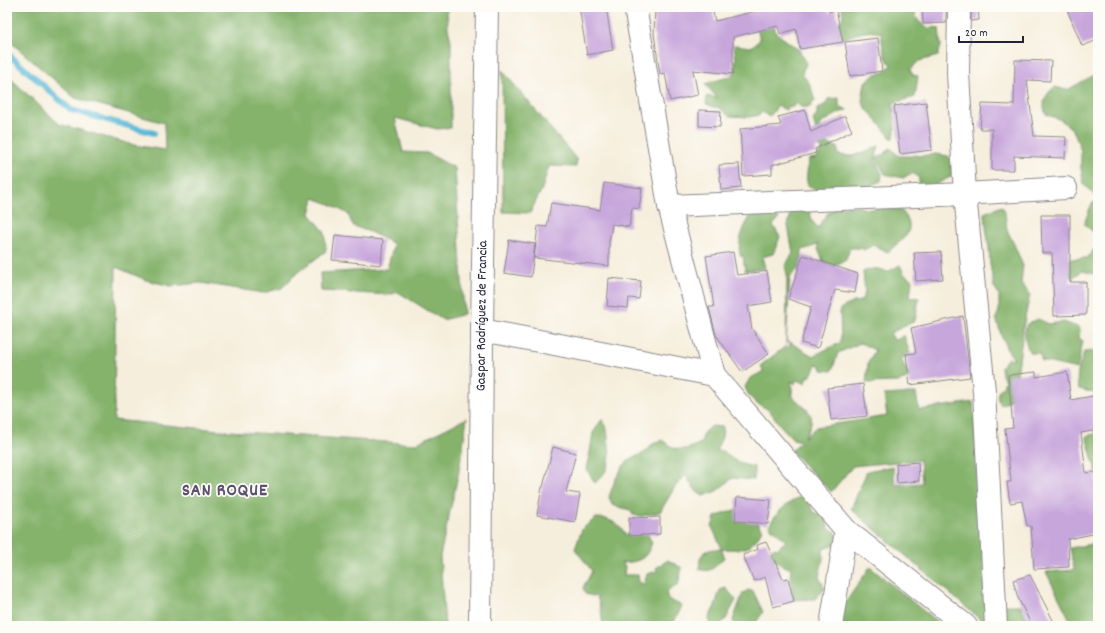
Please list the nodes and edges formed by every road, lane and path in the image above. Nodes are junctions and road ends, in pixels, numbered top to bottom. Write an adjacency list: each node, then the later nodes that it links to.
1 (487, 7): 7 (street, Gaspar Rodríguez de Francia)
2 (635, 7): 6 (street)
3 (959, 7): 5 (street)
4 (1066, 188): 5 (street)
5 (965, 194): 6 (street); 13 (street)
6 (669, 206): 8 (street)
7 (482, 330): 8 (street); 10 (street, Gaspar Rodríguez de Francia)
8 (714, 375): 9 (street)
9 (846, 530): 11 (street); 12 (street)
10 (480, 626)
11 (831, 626)
12 (966, 626)
13 (996, 626)

